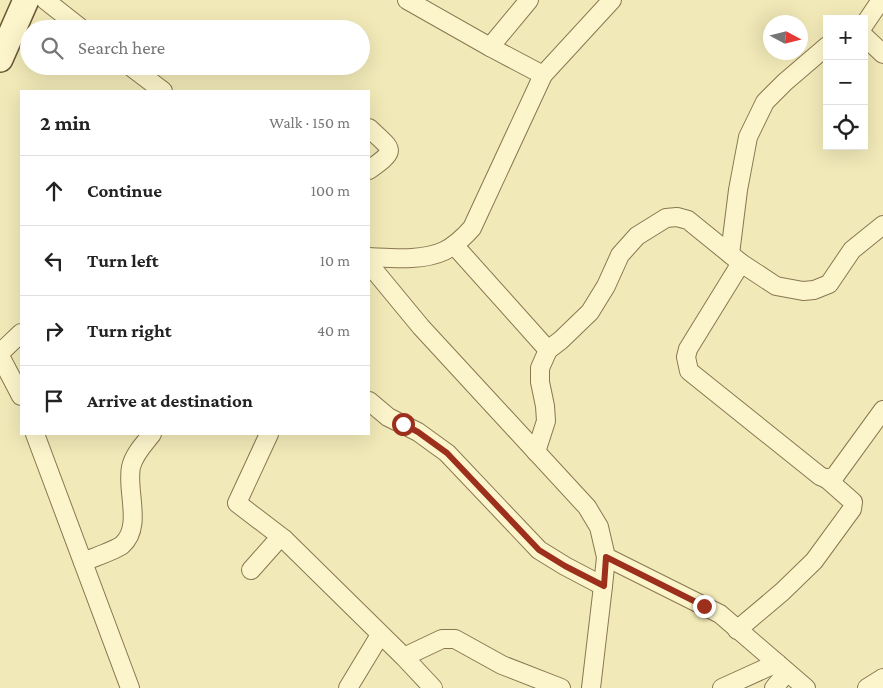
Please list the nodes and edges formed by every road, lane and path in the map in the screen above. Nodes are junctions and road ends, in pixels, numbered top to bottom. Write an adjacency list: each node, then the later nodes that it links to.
1 (26, 0): 13 (street)
2 (45, 0): 8 (street)
3 (407, 0): 10 (street)
4 (529, 0): 10 (street)
5 (612, 0): 14 (street)
6 (881, 0): 7 (street)
7 (868, 19)
8 (71, 20)
9 (868, 40): 12 (street)
10 (490, 47): 14 (street)
11 (823, 49): 21 (street)
12 (883, 54)
13 (0, 59)
14 (543, 74): 20 (street)
15 (142, 75): 16 (street)
16 (161, 90)
17 (370, 129): 18 (street)
18 (370, 169)
19 (883, 225): 21 (street)
20 (454, 245): 22 (street); 24 (street)
21 (735, 258): 24 (street); 33 (street)
22 (370, 266): 32 (street)
23 (20, 334): 25 (street)
24 (548, 350): 32 (street)
25 (0, 354): 26 (street)
26 (20, 394)
27 (370, 402): 38 (street)
28 (883, 410): 33 (street)
29 (36, 435): 36 (street)
30 (151, 435): 36 (street)
31 (269, 435): 34 (street)
32 (536, 452): 35 (street)
33 (827, 479): 39 (street)
34 (284, 539): 37 (street); 40 (street)
35 (606, 557): 38 (street); 39 (street)
36 (83, 562): 44 (street)
37 (250, 570)
38 (604, 586): 48 (street)
39 (737, 630): 42 (street)
40 (380, 635): 41 (street); 45 (street)
41 (404, 657): 46 (street); 47 (street)
42 (782, 667): 49 (street); 50 (street); 51 (street)
43 (883, 678): 52 (street)
44 (130, 688)
45 (348, 688)
46 (433, 688)
47 (560, 688)
48 (591, 688)
49 (722, 688)
50 (774, 688)
51 (806, 688)
52 (867, 688)

